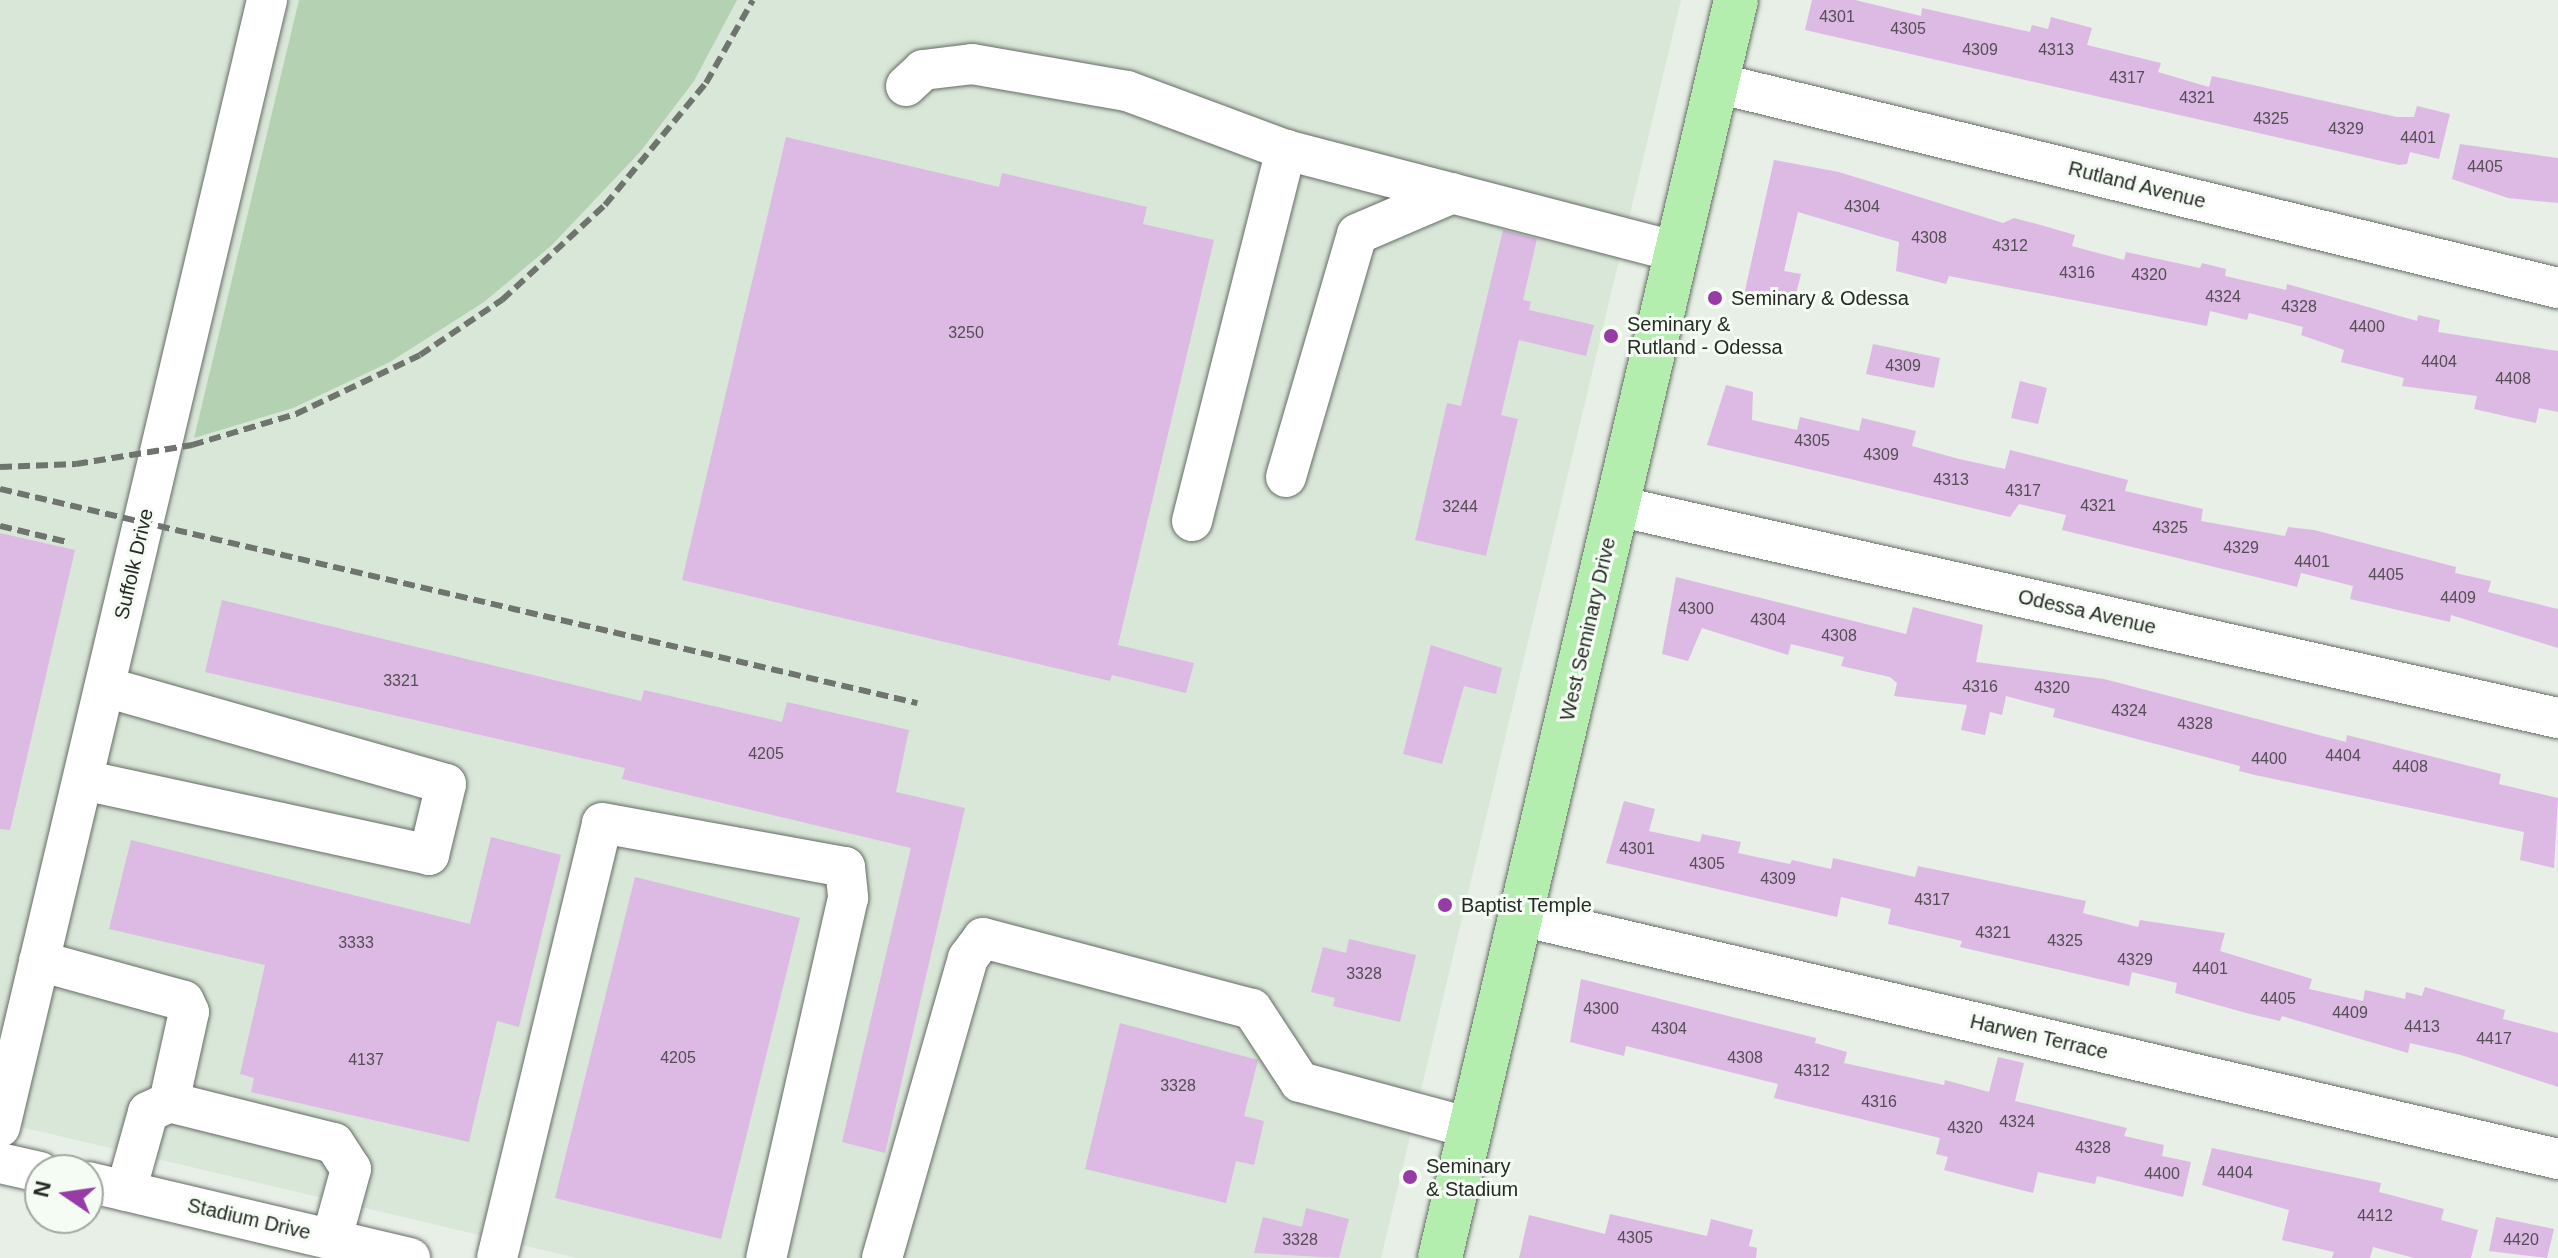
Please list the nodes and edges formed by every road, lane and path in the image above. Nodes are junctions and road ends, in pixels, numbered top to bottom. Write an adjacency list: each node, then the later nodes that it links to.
1 (267, 0): 12 (street, Suffolk Drive)
2 (1736, 0): 3 (main road, West Seminary Drive)
3 (1717, 83): 7 (main road, West Seminary Drive); 8 (street, Rutland Avenue)
4 (906, 86): 5 (street)
5 (1286, 150): 6 (street); 11 (street)
6 (1453, 193): 7 (street); 9 (street)
7 (1677, 252): 10 (main road, West Seminary Drive)
8 (2558, 288)
9 (1286, 477)
10 (1617, 506): 13 (street, Odessa Avenue); 15 (main road, West Seminary Drive)
11 (1192, 521)
12 (105, 687): 14 (street, Suffolk Drive); 14 (street)
13 (2558, 718)
14 (83, 780): 16 (street, Suffolk Drive)
15 (1521, 916): 19 (main road, West Seminary Drive); 20 (street, Harwen Terrace)
16 (39, 961): 17 (street); 18 (street, Suffolk Drive)
17 (169, 1102): 23 (street); 24 (street)
18 (0, 1127)
19 (1471, 1128): 28 (street); 29 (main road, West Seminary Drive)
20 (2558, 1159)
21 (0, 1163): 22 (street)
22 (24, 1168)
23 (107, 1187): 24 (street, Stadium Drive)
24 (332, 1238): 25 (street, Stadium Drive)
25 (410, 1258)
26 (497, 1258): 27 (street)
27 (766, 1258)
28 (882, 1258)
29 (1440, 1258)

